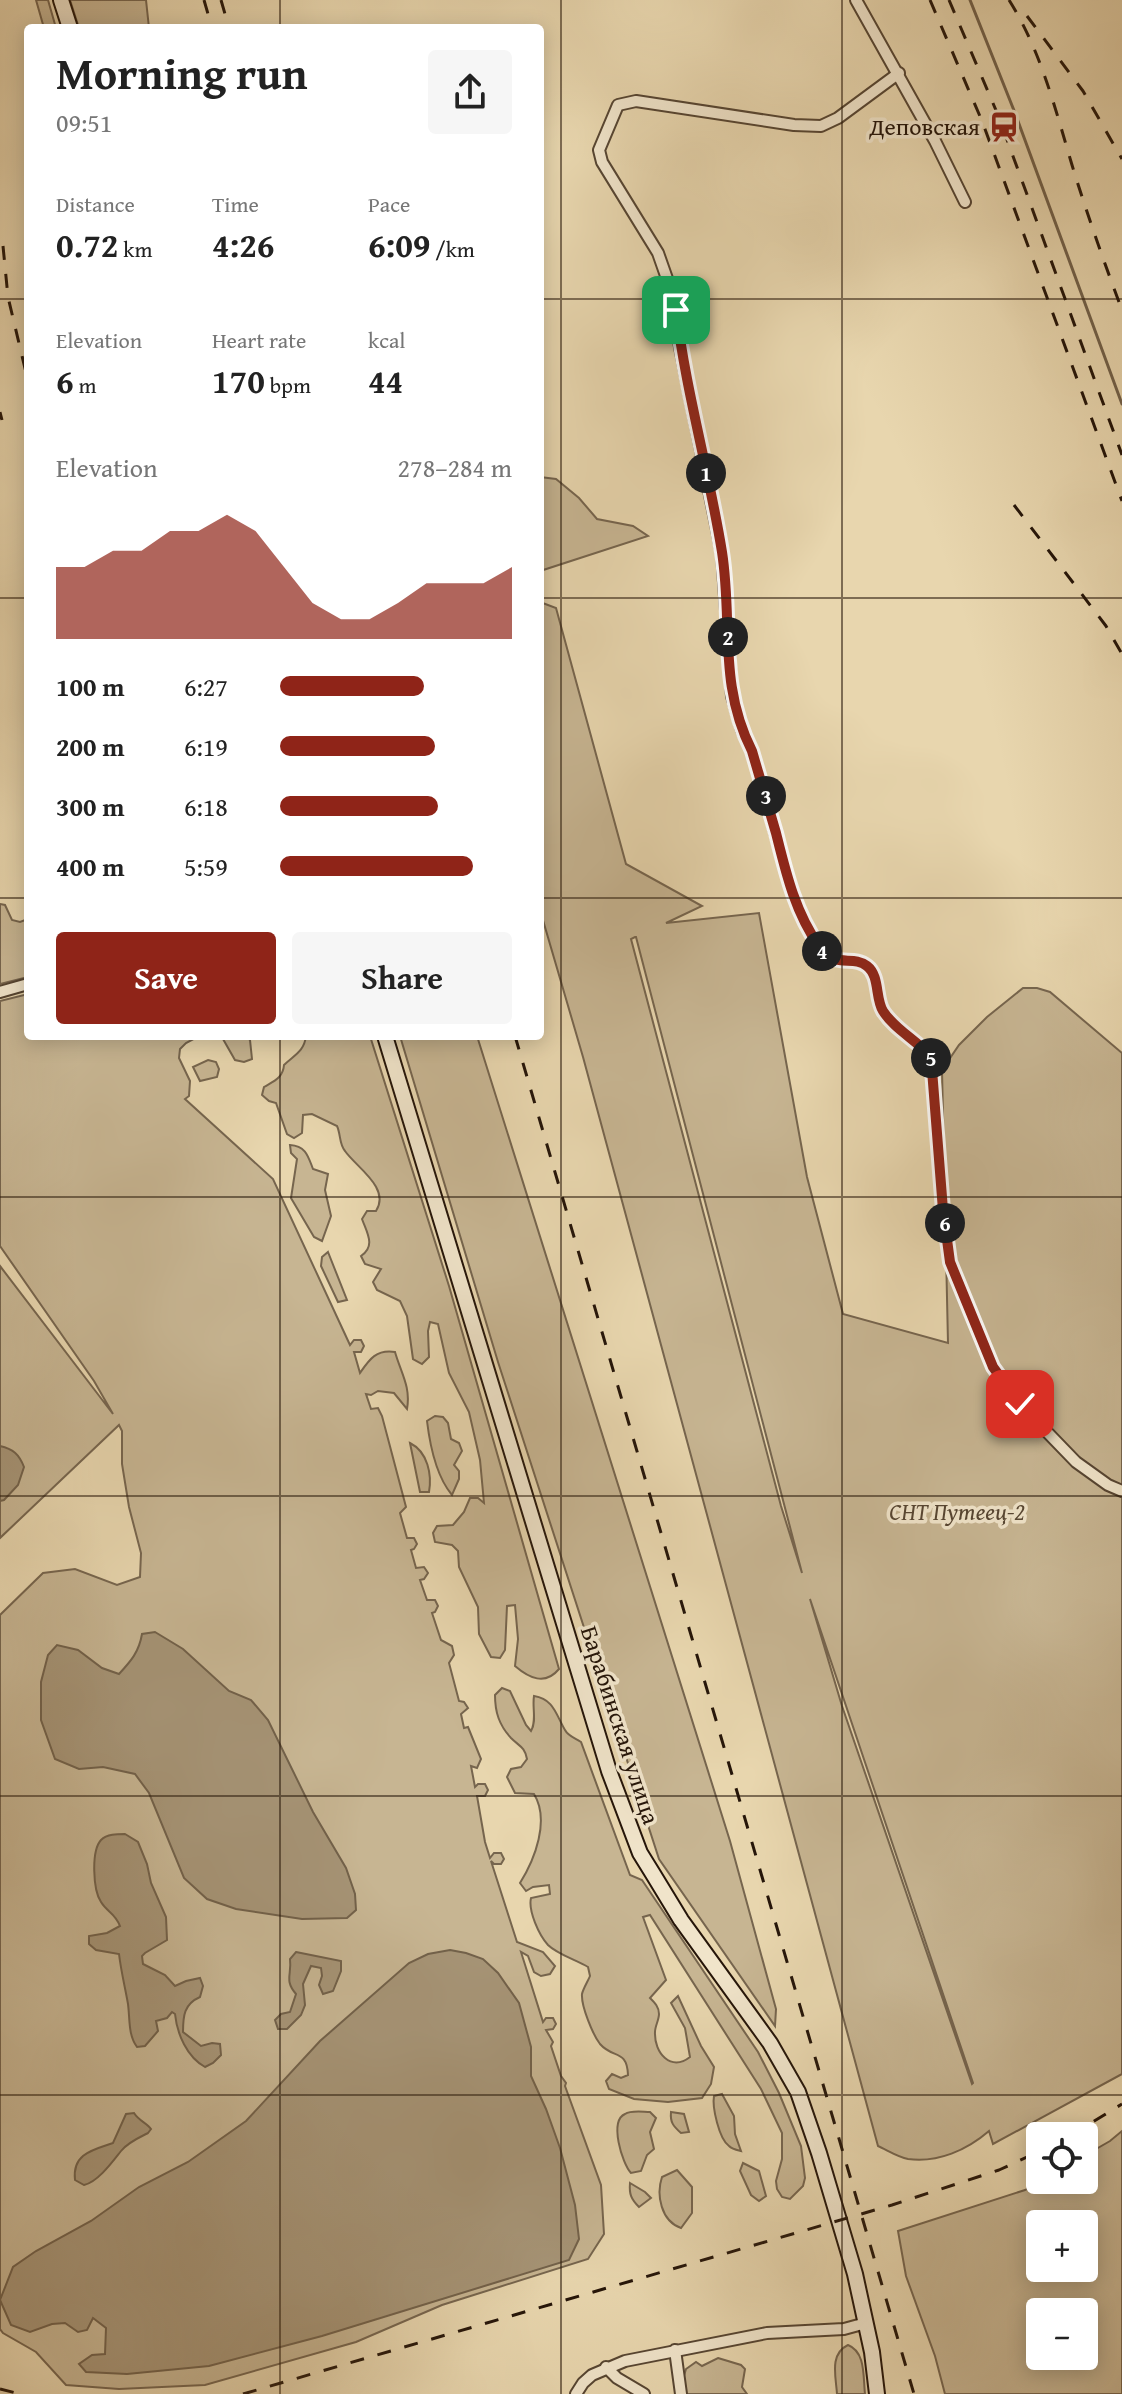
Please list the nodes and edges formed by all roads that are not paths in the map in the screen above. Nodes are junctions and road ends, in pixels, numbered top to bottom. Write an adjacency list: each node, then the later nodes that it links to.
1 (61, 0): 3 (main road)
2 (856, 0): 4 (street)
3 (69, 24)
4 (899, 73): 5 (street); 9 (street)
5 (965, 202)
6 (24, 985): 7 (street)
7 (0, 992)
8 (386, 1040): 10 (main road, Барабинская улица)
9 (1122, 1491)
10 (866, 2323): 11 (street); 16 (main road, Барабинская улица)
11 (675, 2350): 12 (street); 15 (street)
12 (606, 2367): 13 (street); 14 (street)
13 (576, 2394)
14 (644, 2394)
15 (681, 2394)
16 (877, 2394)

